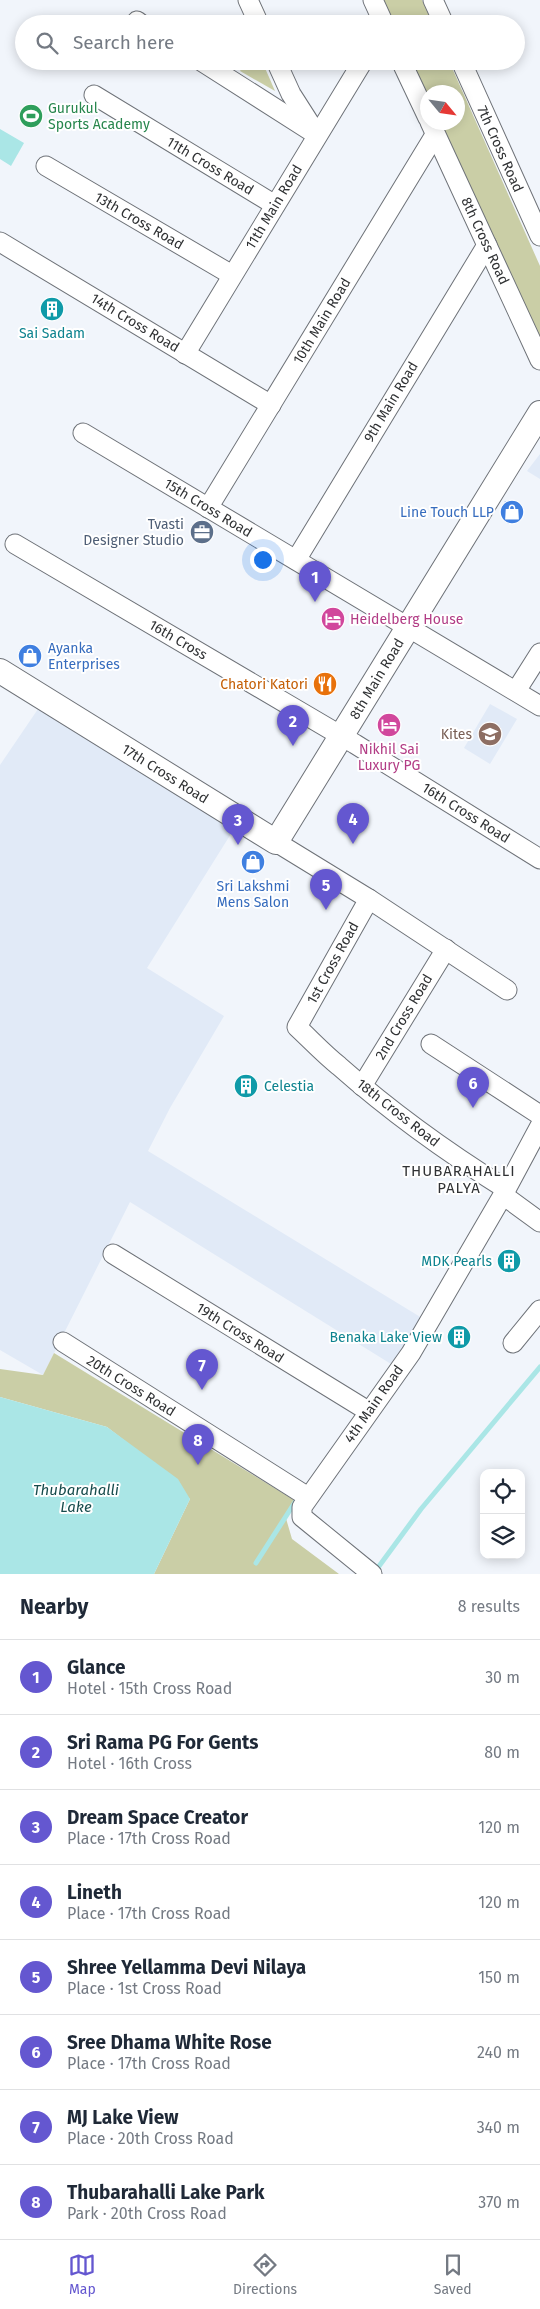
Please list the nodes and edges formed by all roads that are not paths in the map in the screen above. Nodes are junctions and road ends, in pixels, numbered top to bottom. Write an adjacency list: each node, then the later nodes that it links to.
1 (248, 0): 4 (street)
2 (373, 0): 5 (street)
3 (433, 0): 6 (street)
4 (255, 15)
5 (380, 15)
6 (440, 15)
7 (214, 70): 16 (street)
8 (280, 70): 16 (street)
9 (357, 70): 16 (street, 11th Main Road)
10 (405, 70): 13 (street, 8th Cross Road)
11 (465, 70): 19 (street, 7th Cross Road)
12 (94, 95): 18 (street, 11th Cross Road)
13 (420, 102)
14 (428, 130): 25 (street, 10th Main Road)
15 (433, 130): 21 (street, 8th Cross Road)
16 (317, 135): 18 (street, 11th Main Road)
17 (46, 166): 22 (street, 13th Cross Road)
18 (275, 205): 22 (street, 11th Main Road)
19 (540, 236)
20 (0, 242): 23 (street, 14th Cross Road)
21 (487, 245): 24 (street, 8th Cross Road); 30 (street, 9th Main Road)
22 (232, 276): 23 (street, 11th Main Road)
23 (185, 354): 25 (street, 14th Cross Road)
24 (540, 360)
25 (270, 405): 28 (street, 10th Main Road)
26 (540, 413): 31 (street, 8th Main Road)
27 (82, 433): 28 (street, 15th Cross Road)
28 (208, 508): 30 (street, 15th Cross Road)
29 (15, 544): 36 (street, 16th Cross)
30 (296, 560): 31 (street, 15th Cross Road)
31 (408, 627): 34 (street, 15th Cross Road); 36 (street, 8th Main Road)
32 (540, 653): 34 (street)
33 (0, 671): 37 (street, 17th Cross Road)
34 (516, 691): 35 (street, 15th Cross Road)
35 (540, 706)
36 (342, 736): 37 (street, 8th Main Road); 38 (street, 16th Cross Road)
37 (276, 842): 39 (street, 17th Cross Road)
38 (540, 859)
39 (369, 899): 40 (street, 17th Cross Road); 42 (street, 1st Cross Road)
40 (446, 948): 41 (street, 17th Cross Road); 44 (street, 2nd Cross Road)
41 (507, 990)
42 (297, 1027): 44 (street, 18th Cross Road)
43 (431, 1044): 45 (street)
44 (362, 1086): 47 (street, 18th Cross Road)
45 (540, 1115)
46 (540, 1126): 47 (street, 4th Main Road)
47 (505, 1192): 48 (street, 18th Cross Road); 53 (street, 4th Main Road)
48 (540, 1222)
49 (113, 1254): 53 (street, 19th Cross Road)
50 (540, 1310): 52 (street)
51 (63, 1342): 54 (street, 20th Cross Road)
52 (513, 1343)
53 (368, 1411): 54 (street, 4th Main Road)
54 (308, 1497): 55 (street)
55 (372, 1574)

